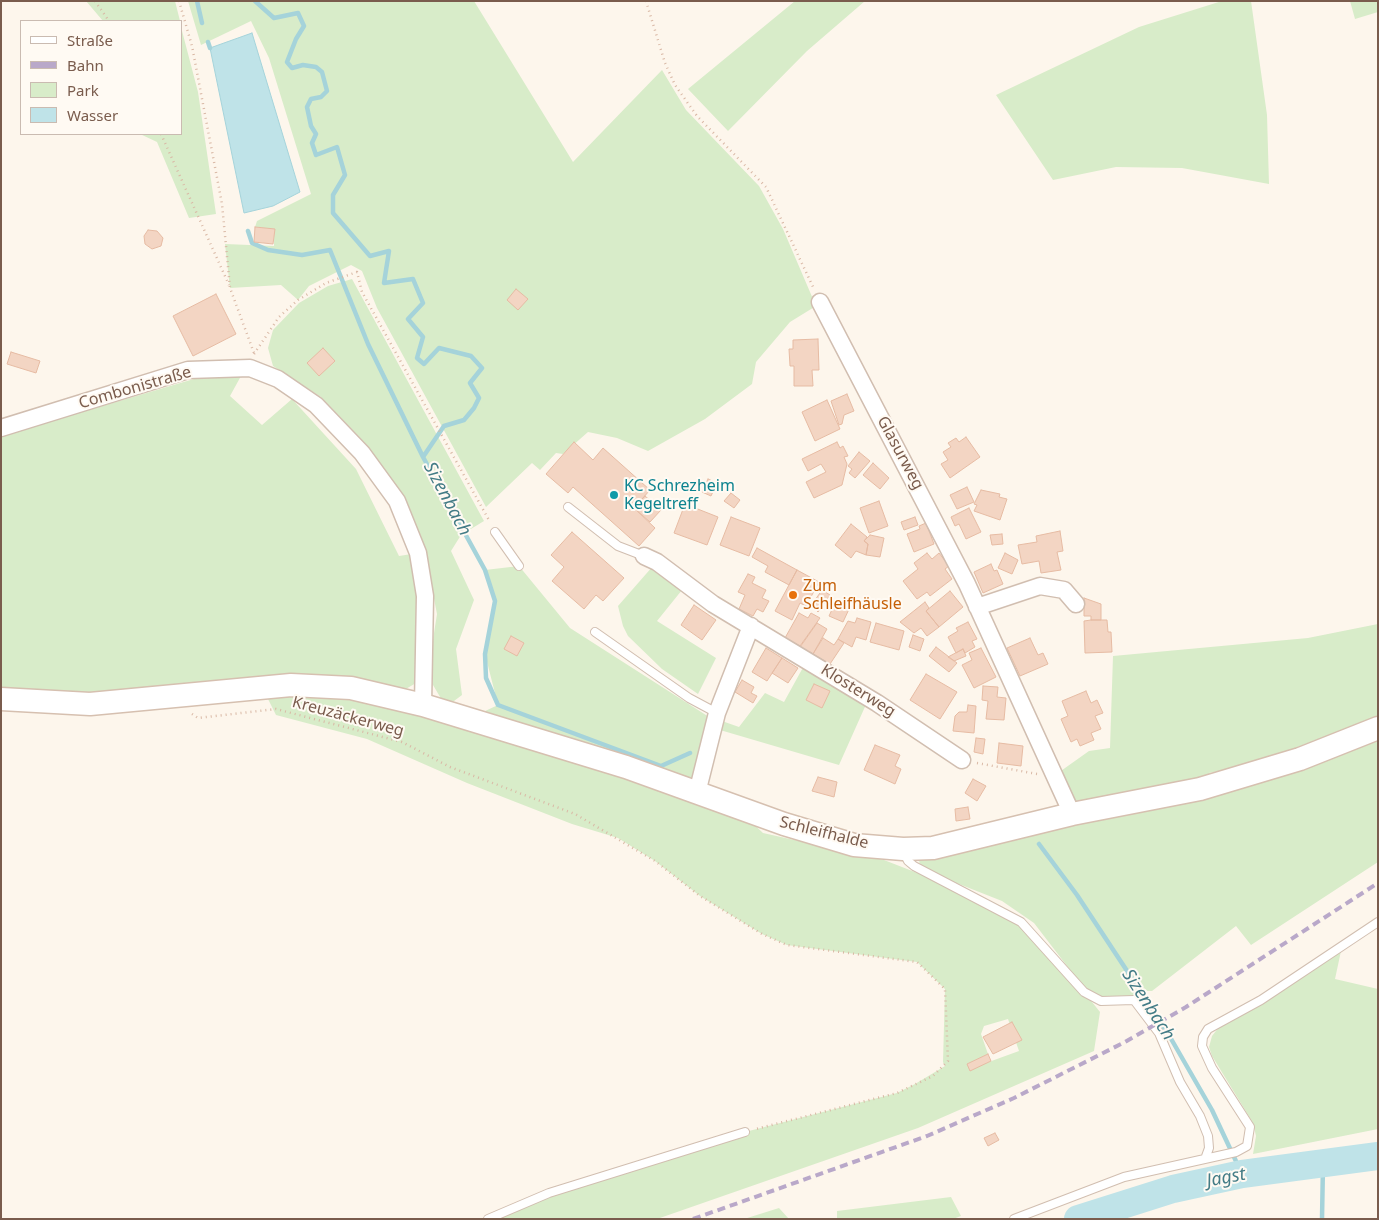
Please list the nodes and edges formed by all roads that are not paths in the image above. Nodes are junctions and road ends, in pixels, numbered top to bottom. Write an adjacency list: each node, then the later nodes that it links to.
1 (820, 302): 8 (street, Glasurweg)
2 (1, 428): 12 (street, Combonistraße)
3 (568, 508): 5 (lane)
4 (495, 532): 6 (lane)
5 (644, 556): 9 (street, Klosterweg)
6 (518, 566)
7 (1076, 604): 8 (street)
8 (977, 607): 17 (street, Glasurweg)
9 (751, 626): 13 (street); 15 (street, Klosterweg)
10 (595, 632): 13 (lane)
11 (1, 699): 12 (main road, Schleifhalde)
12 (423, 705): 16 (main road, Schleifhalde)
13 (717, 713): 16 (street)
14 (1378, 728): 17 (main road, Schleifhalde)
15 (962, 760)
16 (697, 793): 18 (main road, Schleifhalde)
17 (1072, 814): 18 (main road, Schleifhalde)
18 (903, 849): 21 (lane)
19 (1378, 922): 21 (lane)
20 (745, 1132): 22 (lane)
21 (1205, 1158): 23 (lane)
22 (488, 1219)
23 (1014, 1219)

